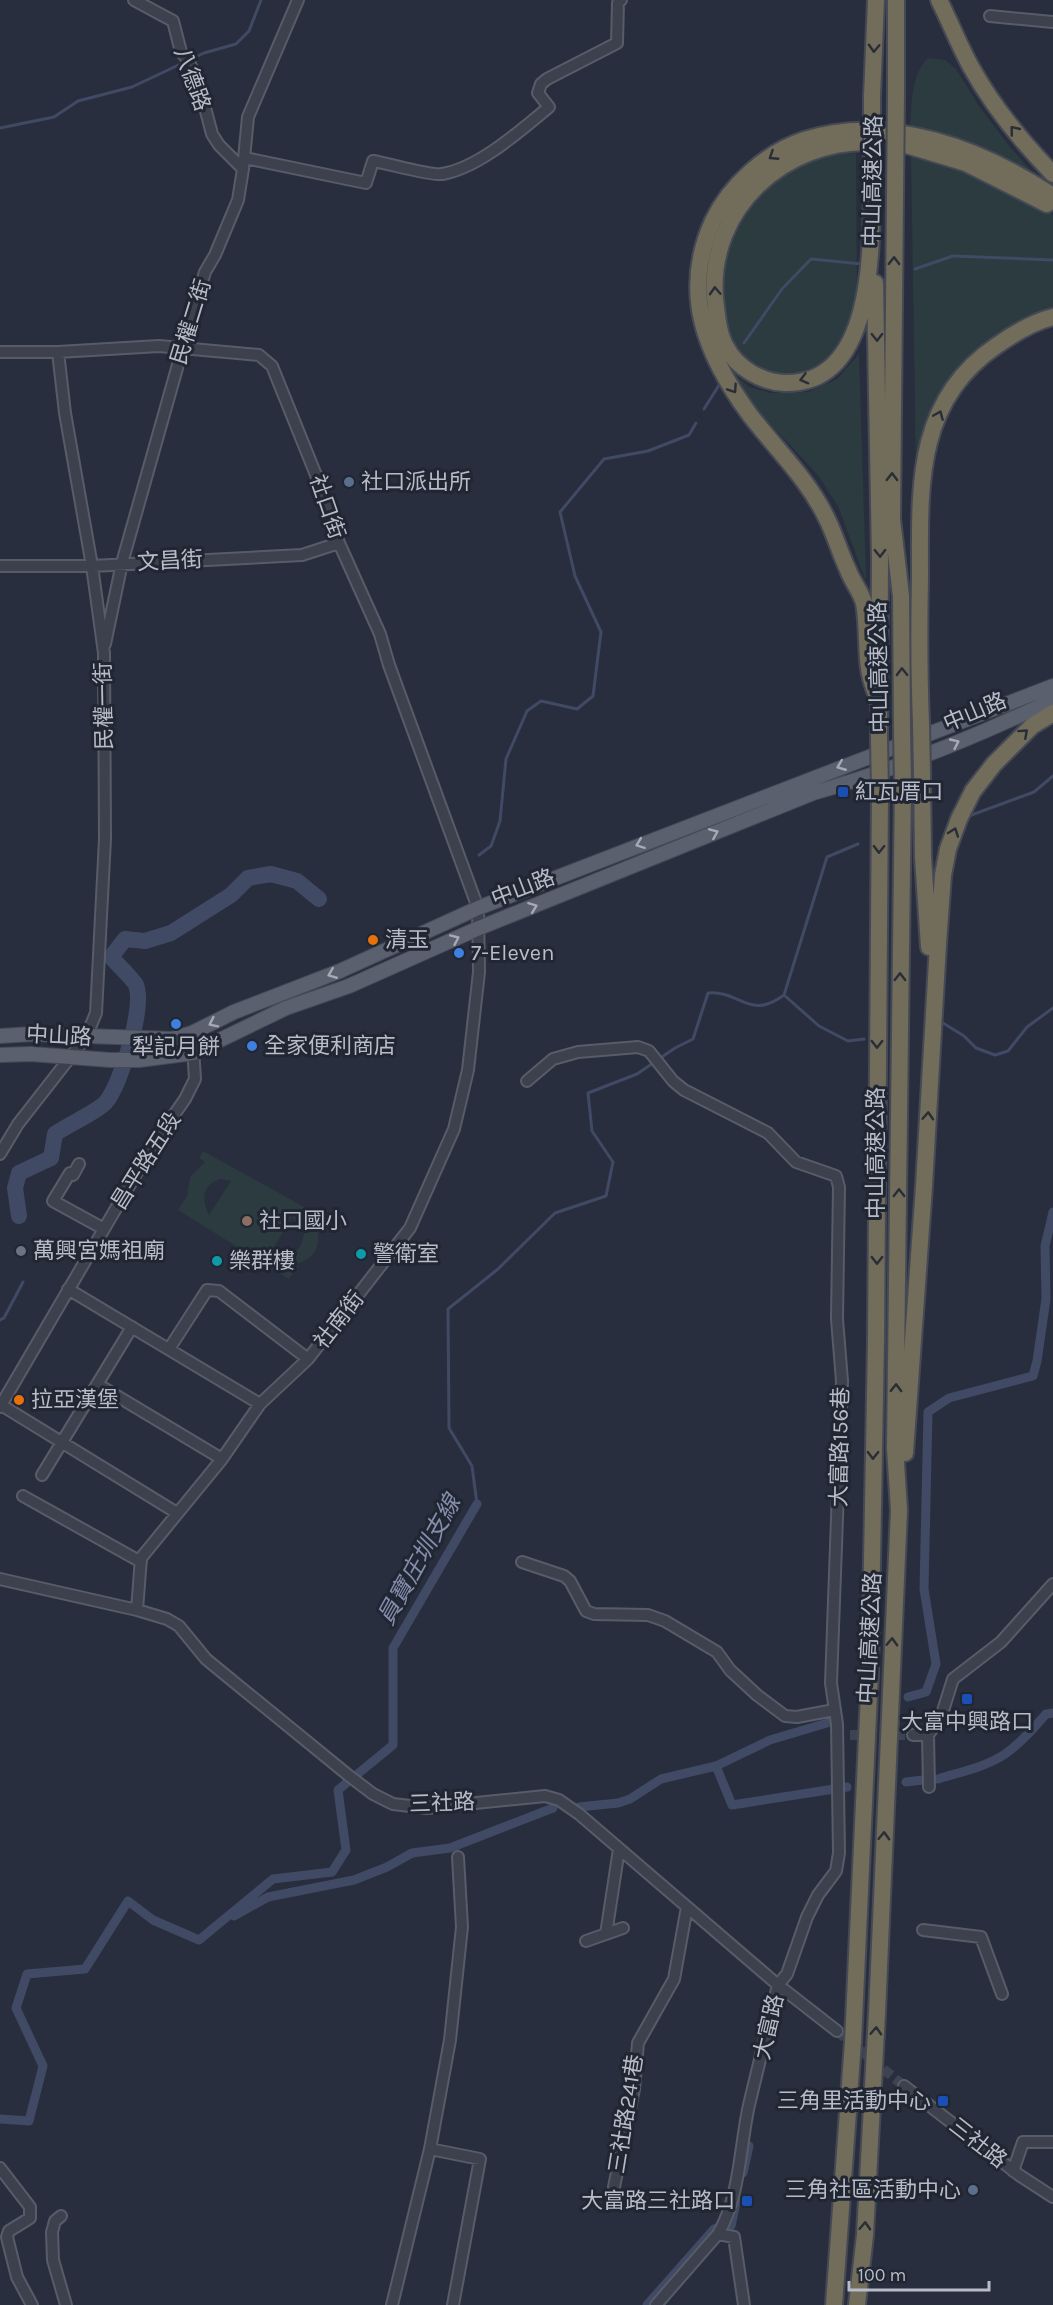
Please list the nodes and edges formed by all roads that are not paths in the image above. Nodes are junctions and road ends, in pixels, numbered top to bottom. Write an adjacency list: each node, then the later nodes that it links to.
1 (134, 0): 10 (street, 八德路)
2 (298, 0): 10 (street, 民權二街)
3 (621, 0): 10 (street)
4 (876, 0): 9 (highway, 中山高速公路, one-way to 9, bridge)
5 (896, 0): 51 (highway, 中山高速公路, one-way to 5, bridge)
6 (939, 0): 11 (highway, one-way to 6)
7 (990, 16): 8 (street)
8 (1053, 22)
9 (872, 153): 13 (highway, one-way to 13); 25 (highway, 中山高速公路, one-way to 25)
10 (244, 164): 15 (street, 民權二街)
11 (1053, 174)
12 (1053, 196): 25 (highway, one-way to 25)
13 (1053, 207)
14 (1053, 317): 30 (highway, one-way to 14, bridge)
15 (183, 347): 17 (street, 社口街); 18 (street, 社口街); 19 (street, 民權二街)
16 (0, 352): 17 (street, 社口街)
17 (58, 352): 21 (street, 民權一街)
18 (339, 543): 19 (street, 文昌街); 27 (street, 社口街)
19 (122, 563): 21 (street, 文昌街); 22 (street, 民權二街)
20 (0, 566): 21 (street, 文昌街)
21 (92, 566): 22 (street, 民權一街)
22 (104, 653): 32 (street, 民權一街)
23 (1053, 686): 27 (main road, 中山路, one-way to 27)
24 (1053, 700): 28 (main road, 中山路, one-way to 24)
25 (879, 704): 89 (highway, 中山高速公路, one-way to 89, bridge)
26 (1053, 713): 30 (highway, one-way to 26)
27 (478, 908): 28 (street, 社南街); 29 (main road, 中山路, one-way to 29)
28 (479, 928): 33 (main road, 中山路, one-way to 28); 43 (street, 社南街)
29 (192, 1033): 32 (main road, 中山路); 33 (street, 昌平路五段)
30 (932, 1034): 51 (highway, one-way to 30)
31 (0, 1036): 32 (main road, 中山路)
32 (86, 1038): 35 (street, 民權一街)
33 (193, 1053): 35 (main road, 中山路); 39 (street, 昌平路五段)
34 (0, 1055): 35 (main road, 中山路)
35 (71, 1057): 37 (street, 民權一街)
36 (527, 1081): 58 (street, 大富路156巷)
37 (0, 1154)
38 (79, 1164): 39 (street)
39 (104, 1229): 40 (street, 昌平路五段)
40 (68, 1289): 41 (street); 46 (street, 昌平路五段)
41 (132, 1327): 42 (street); 44 (street)
42 (169, 1349): 43 (street); 45 (street)
43 (308, 1359): 45 (street, 社南街)
44 (98, 1384): 47 (street); 48 (street)
45 (260, 1404): 48 (street, 社南街)
46 (0, 1406): 47 (street)
47 (62, 1442): 49 (street); 52 (street)
48 (222, 1459): 52 (street, 社南街)
49 (42, 1475)
50 (23, 1496): 53 (street)
51 (899, 1510): 90 (highway, 中山高速公路, one-way to 51)
52 (177, 1513): 53 (street, 社南街)
53 (141, 1562): 57 (street)
54 (522, 1562): 58 (street)
55 (0, 1579): 57 (street, 三社路)
56 (1053, 1584): 62 (street)
57 (137, 1610): 64 (street, 三社路)
58 (834, 1710): 59 (street, 大富路)
59 (837, 1734): 60 (street); 71 (street, 大富路)
60 (850, 1735)
61 (913, 1735): 62 (street)
62 (928, 1735): 63 (street)
63 (929, 1787)
64 (619, 1849): 66 (street, 三社路); 69 (street)
65 (458, 1857): 76 (street)
66 (687, 1908): 71 (street, 三社路); 79 (street, 三社路241巷)
67 (623, 1928): 69 (street)
68 (923, 1930): 72 (street)
69 (606, 1934): 70 (street)
70 (586, 1941)
71 (778, 1984): 73 (street, 三社路); 82 (street, 大富路)
72 (1002, 1994)
73 (837, 2031)
74 (904, 2086): 78 (street, 三社路)
75 (1053, 2142): 78 (street)
76 (430, 2149): 85 (street); 86 (street)
77 (0, 2168): 83 (street)
78 (1013, 2171): 80 (street, 三社路)
79 (614, 2187)
80 (1053, 2197)
81 (61, 2216): 84 (street)
82 (718, 2234): 87 (street, 大富路); 88 (street)
83 (32, 2305)
84 (66, 2305)
85 (392, 2305)
86 (453, 2305)
87 (656, 2305)
88 (744, 2305)
89 (834, 2305)
90 (857, 2305)

